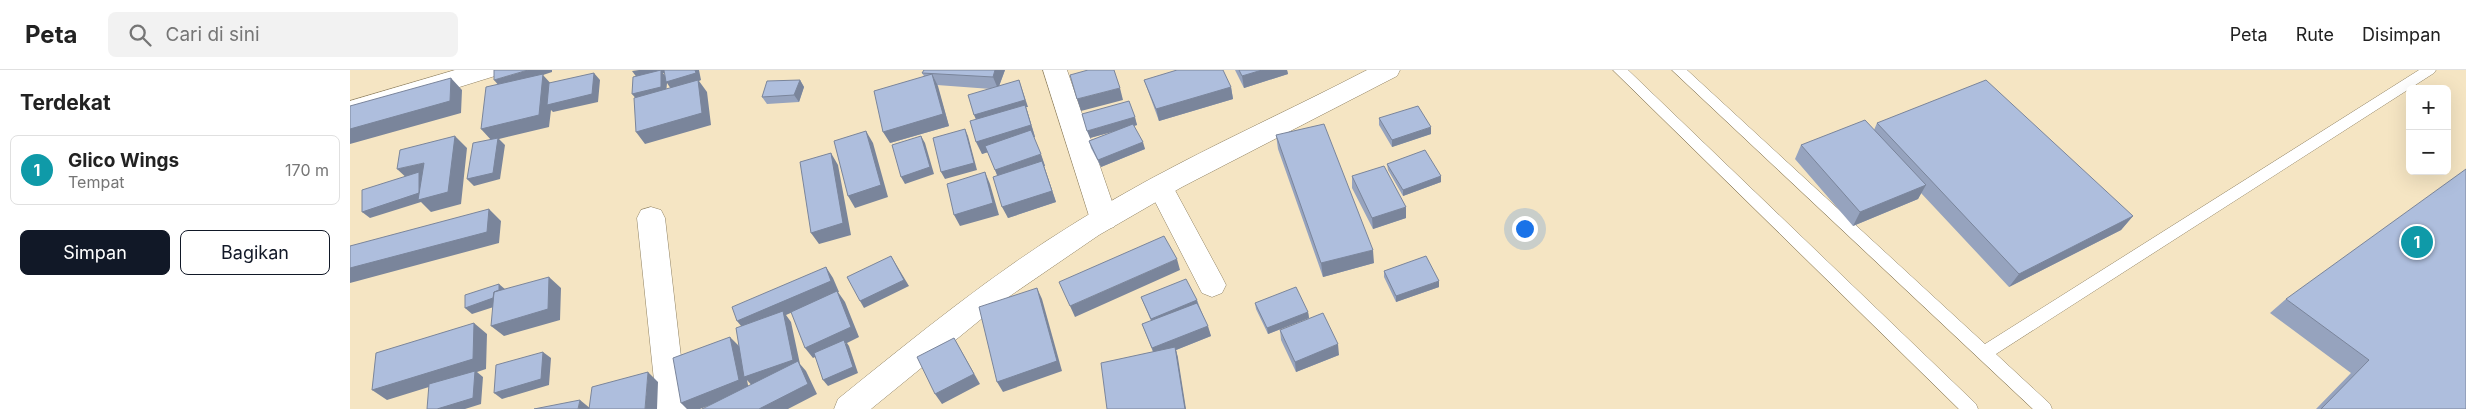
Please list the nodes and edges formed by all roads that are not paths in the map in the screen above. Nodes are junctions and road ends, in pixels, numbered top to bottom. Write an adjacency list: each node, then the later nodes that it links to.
1 (486, 70): 7 (street)
2 (1055, 70): 10 (street)
3 (1388, 70): 8 (street)
4 (1620, 70): 15 (lane)
5 (1678, 70): 12 (lane)
6 (2429, 70): 12 (lane)
7 (350, 112)
8 (1160, 188): 10 (street); 11 (street)
9 (651, 218): 13 (street)
10 (1104, 219): 14 (street)
11 (1212, 285)
12 (1984, 353): 16 (lane)
13 (672, 409)
14 (849, 409)
15 (1970, 409)
16 (2044, 409)

